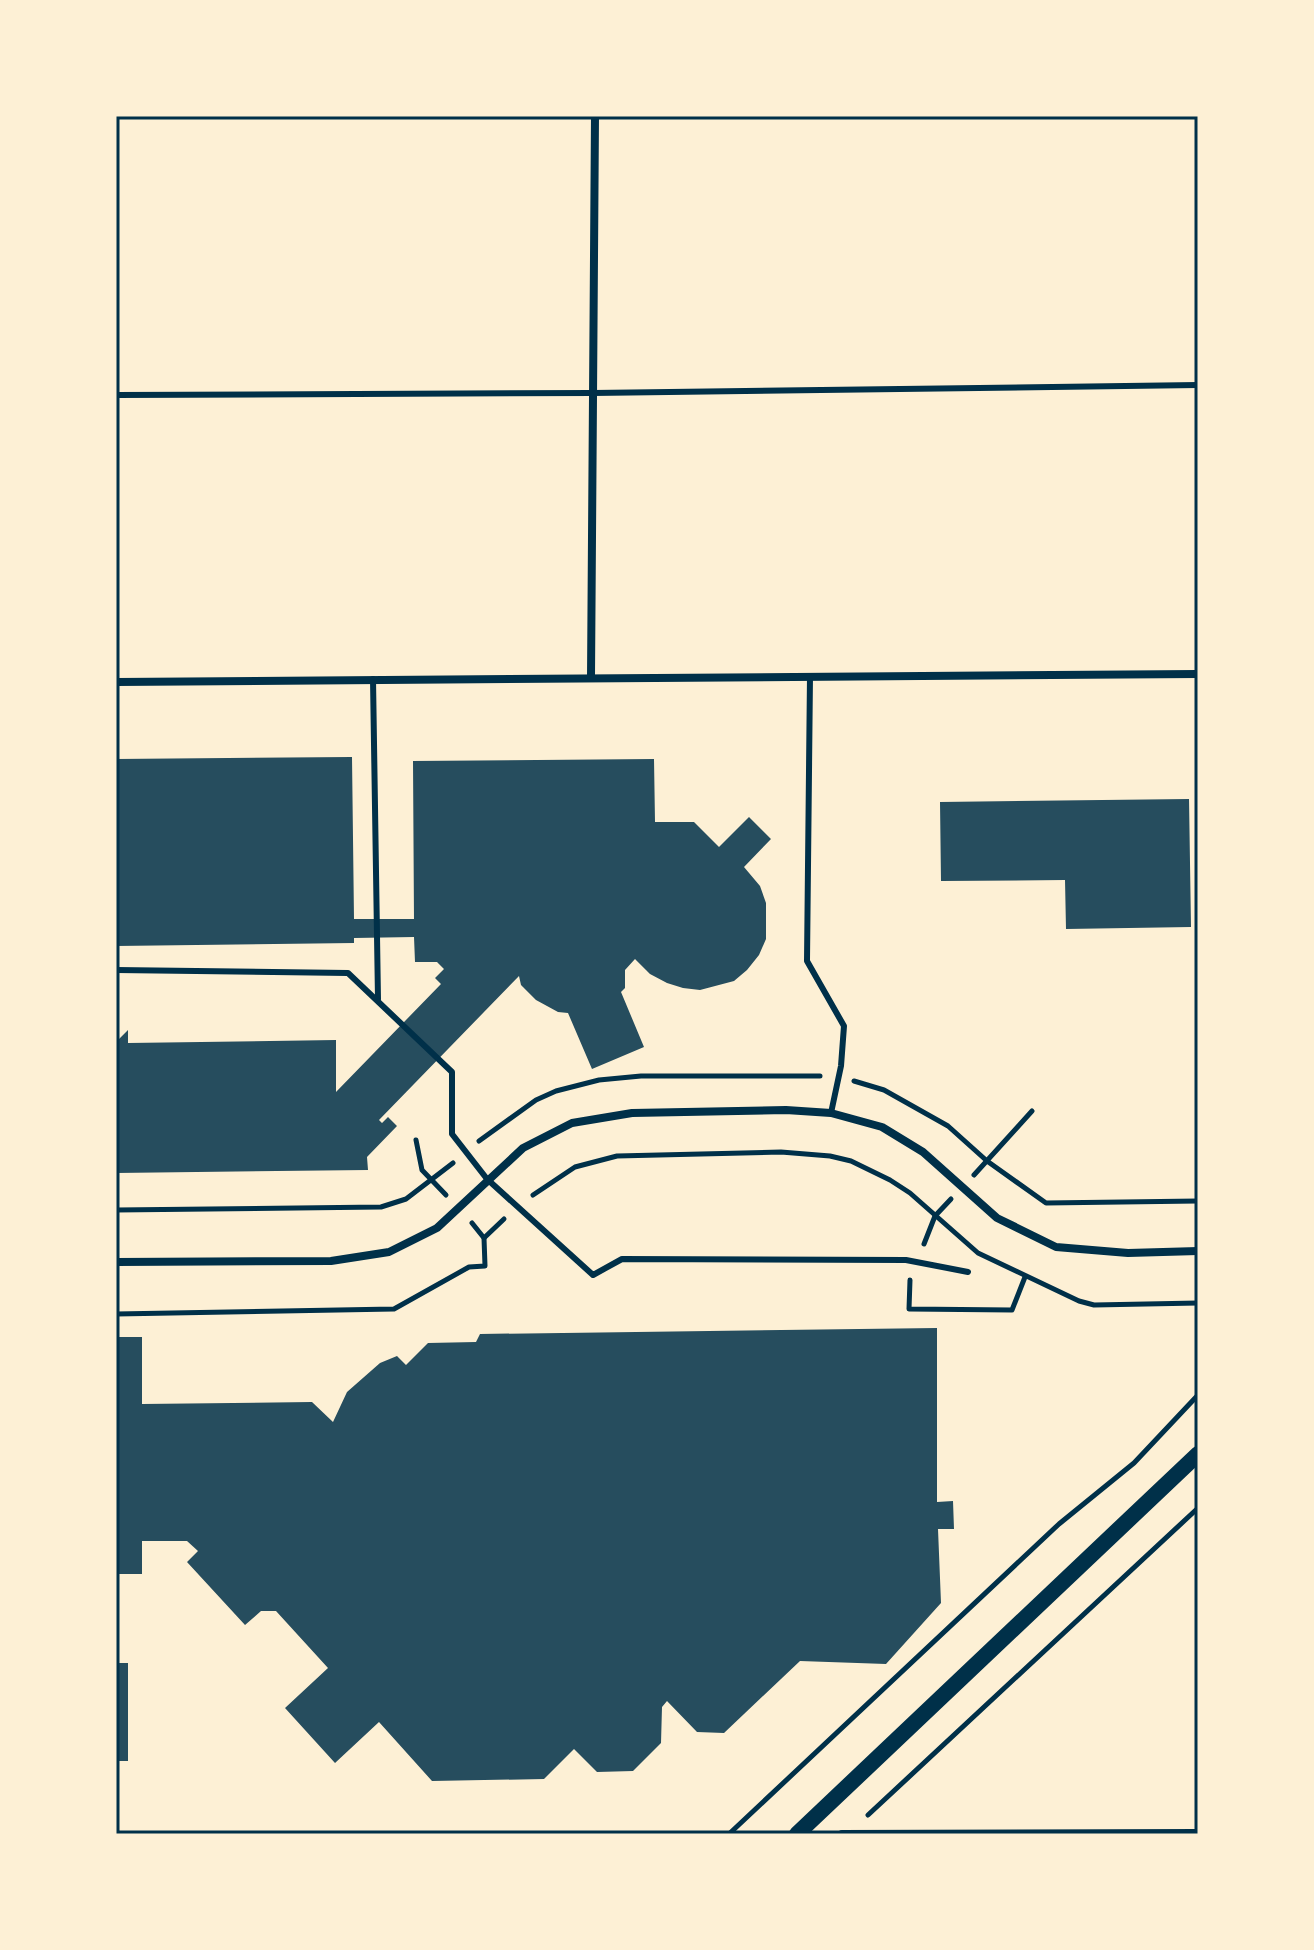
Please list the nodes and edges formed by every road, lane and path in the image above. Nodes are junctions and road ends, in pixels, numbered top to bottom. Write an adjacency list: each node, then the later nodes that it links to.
1 (595, 116): 3 (street)
2 (1198, 385): 3 (lane)
3 (593, 393): 4 (lane); 7 (street)
4 (116, 395)
5 (1198, 674): 6 (street)
6 (810, 676): 7 (street); 12 (lane)
7 (591, 677): 8 (street)
8 (373, 679): 9 (street); 11 (lane)
9 (116, 682)
10 (116, 970): 11 (lane)
11 (378, 999): 14 (lane)
12 (839, 1078): 13 (lane); 14 (path); 16 (path)
13 (831, 1113): 15 (street); 20 (street)
14 (465, 1152): 15 (lane); 18 (path)
15 (487, 1179): 17 (lane); 21 (street)
16 (1198, 1201)
17 (517, 1207): 19 (path); 23 (lane); 24 (path)
18 (116, 1210)
19 (484, 1238)
20 (1198, 1251)
21 (116, 1262)
22 (485, 1266): 27 (path)
23 (968, 1272)
24 (1025, 1277): 25 (path); 26 (path)
25 (1198, 1303)
26 (909, 1309)
27 (116, 1314)
28 (1198, 1395): 32 (path)
29 (1196, 1460): 33 (main road)
30 (1198, 1508): 34 (path)
31 (1198, 1833): 34 (street)
32 (729, 1834)
33 (797, 1834)
34 (845, 1834)

